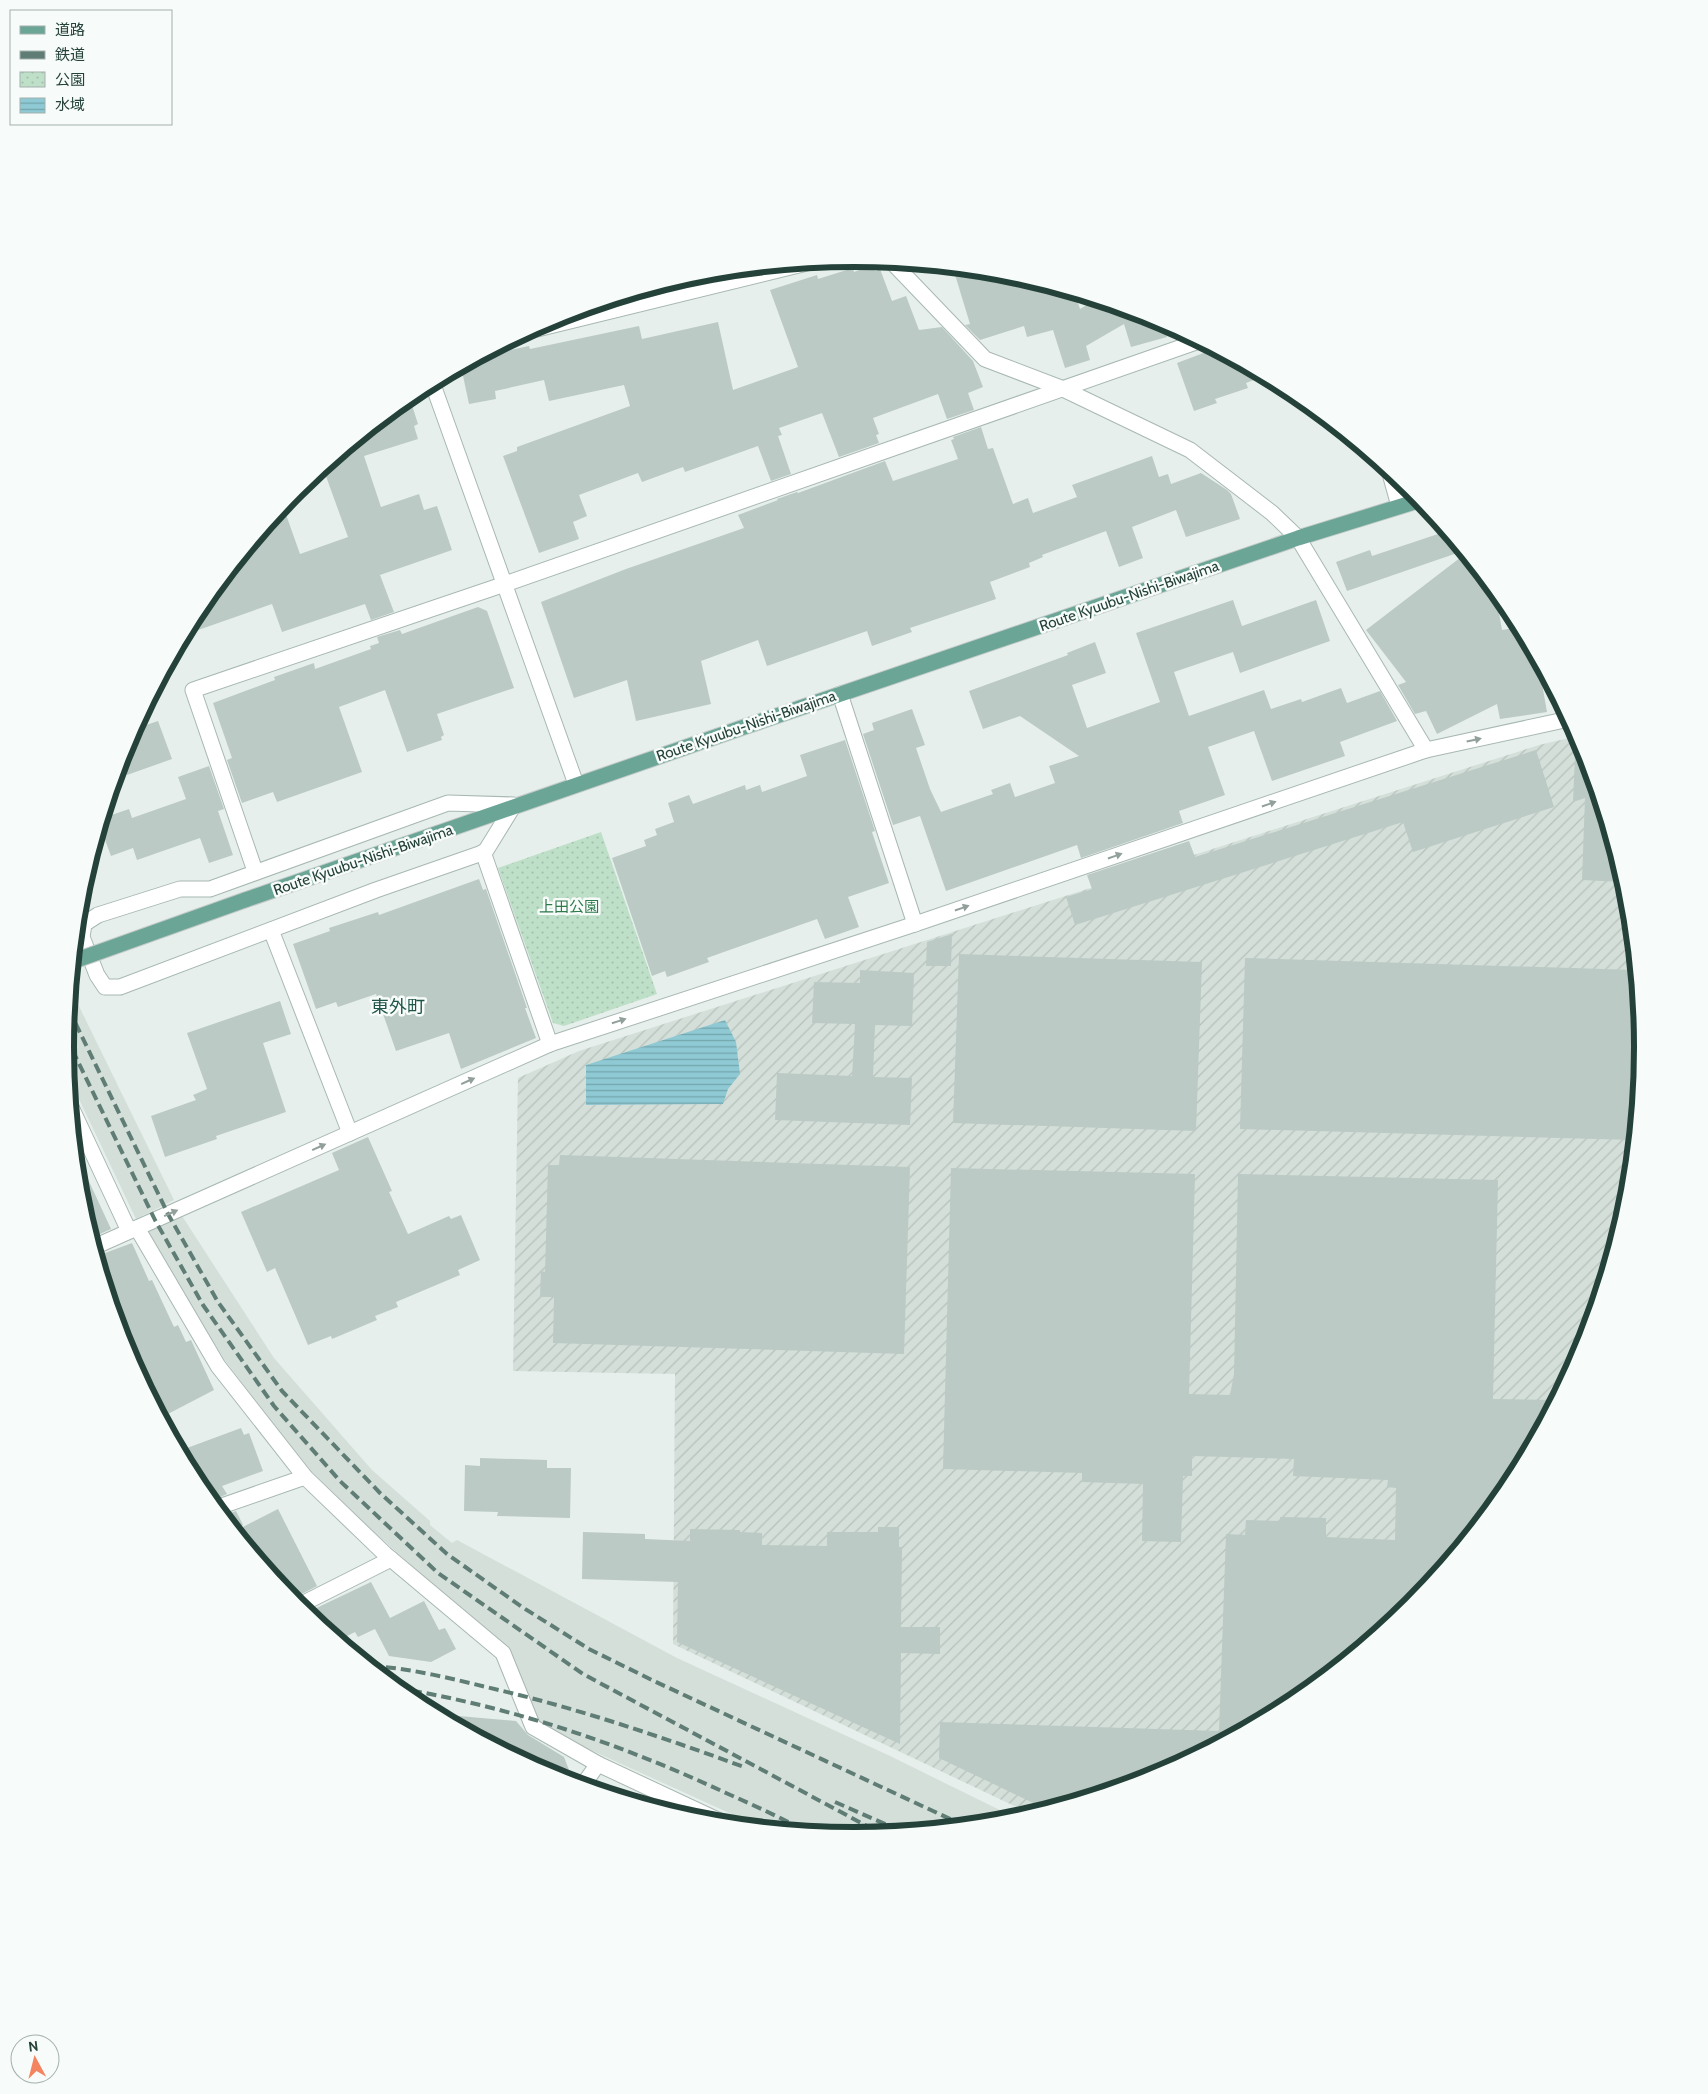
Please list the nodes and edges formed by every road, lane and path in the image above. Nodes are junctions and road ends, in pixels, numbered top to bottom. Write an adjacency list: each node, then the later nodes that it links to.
1 (898, 268): 5 (street)
2 (763, 272): 3 (street)
3 (625, 301)
4 (1191, 344): 5 (street)
5 (1061, 388): 10 (street); 11 (street)
6 (435, 389): 11 (street)
7 (1392, 483): 9 (street)
8 (1413, 502): 9 (main road, Route Kyuubu-Nishi-Biwajima)
9 (1399, 506): 10 (main road, Route Kyuubu-Nishi-Biwajima)
10 (1298, 538): 12 (main road, Route Kyuubu-Nishi-Biwajima); 14 (street)
11 (505, 584): 15 (street); 18 (street)
12 (840, 694): 15 (main road, Route Kyuubu-Nishi-Biwajima); 19 (street)
13 (1562, 720): 14 (street, one-way to 13)
14 (1426, 750): 19 (street, one-way to 14)
15 (576, 784): 16 (main road, Route Kyuubu-Nishi-Biwajima)
16 (514, 805): 17 (street); 18 (street); 21 (main road, Route Kyuubu-Nishi-Biwajima, bridge)
17 (483, 852): 20 (street); 22 (street)
18 (255, 871): 20 (street)
19 (915, 924): 22 (street, one-way to 19)
20 (271, 930): 24 (street)
21 (79, 959)
22 (550, 1044): 24 (street, one-way to 22)
23 (77, 1119): 25 (street)
24 (350, 1133): 25 (street, one-way to 24)
25 (133, 1230): 26 (street); 27 (street)
26 (99, 1245)
27 (306, 1477): 28 (street); 29 (street)
28 (223, 1506)
29 (391, 1559): 30 (street); 31 (street)
30 (305, 1602)
31 (598, 1764): 32 (street); 33 (street)
32 (587, 1780)
33 (699, 1811)

